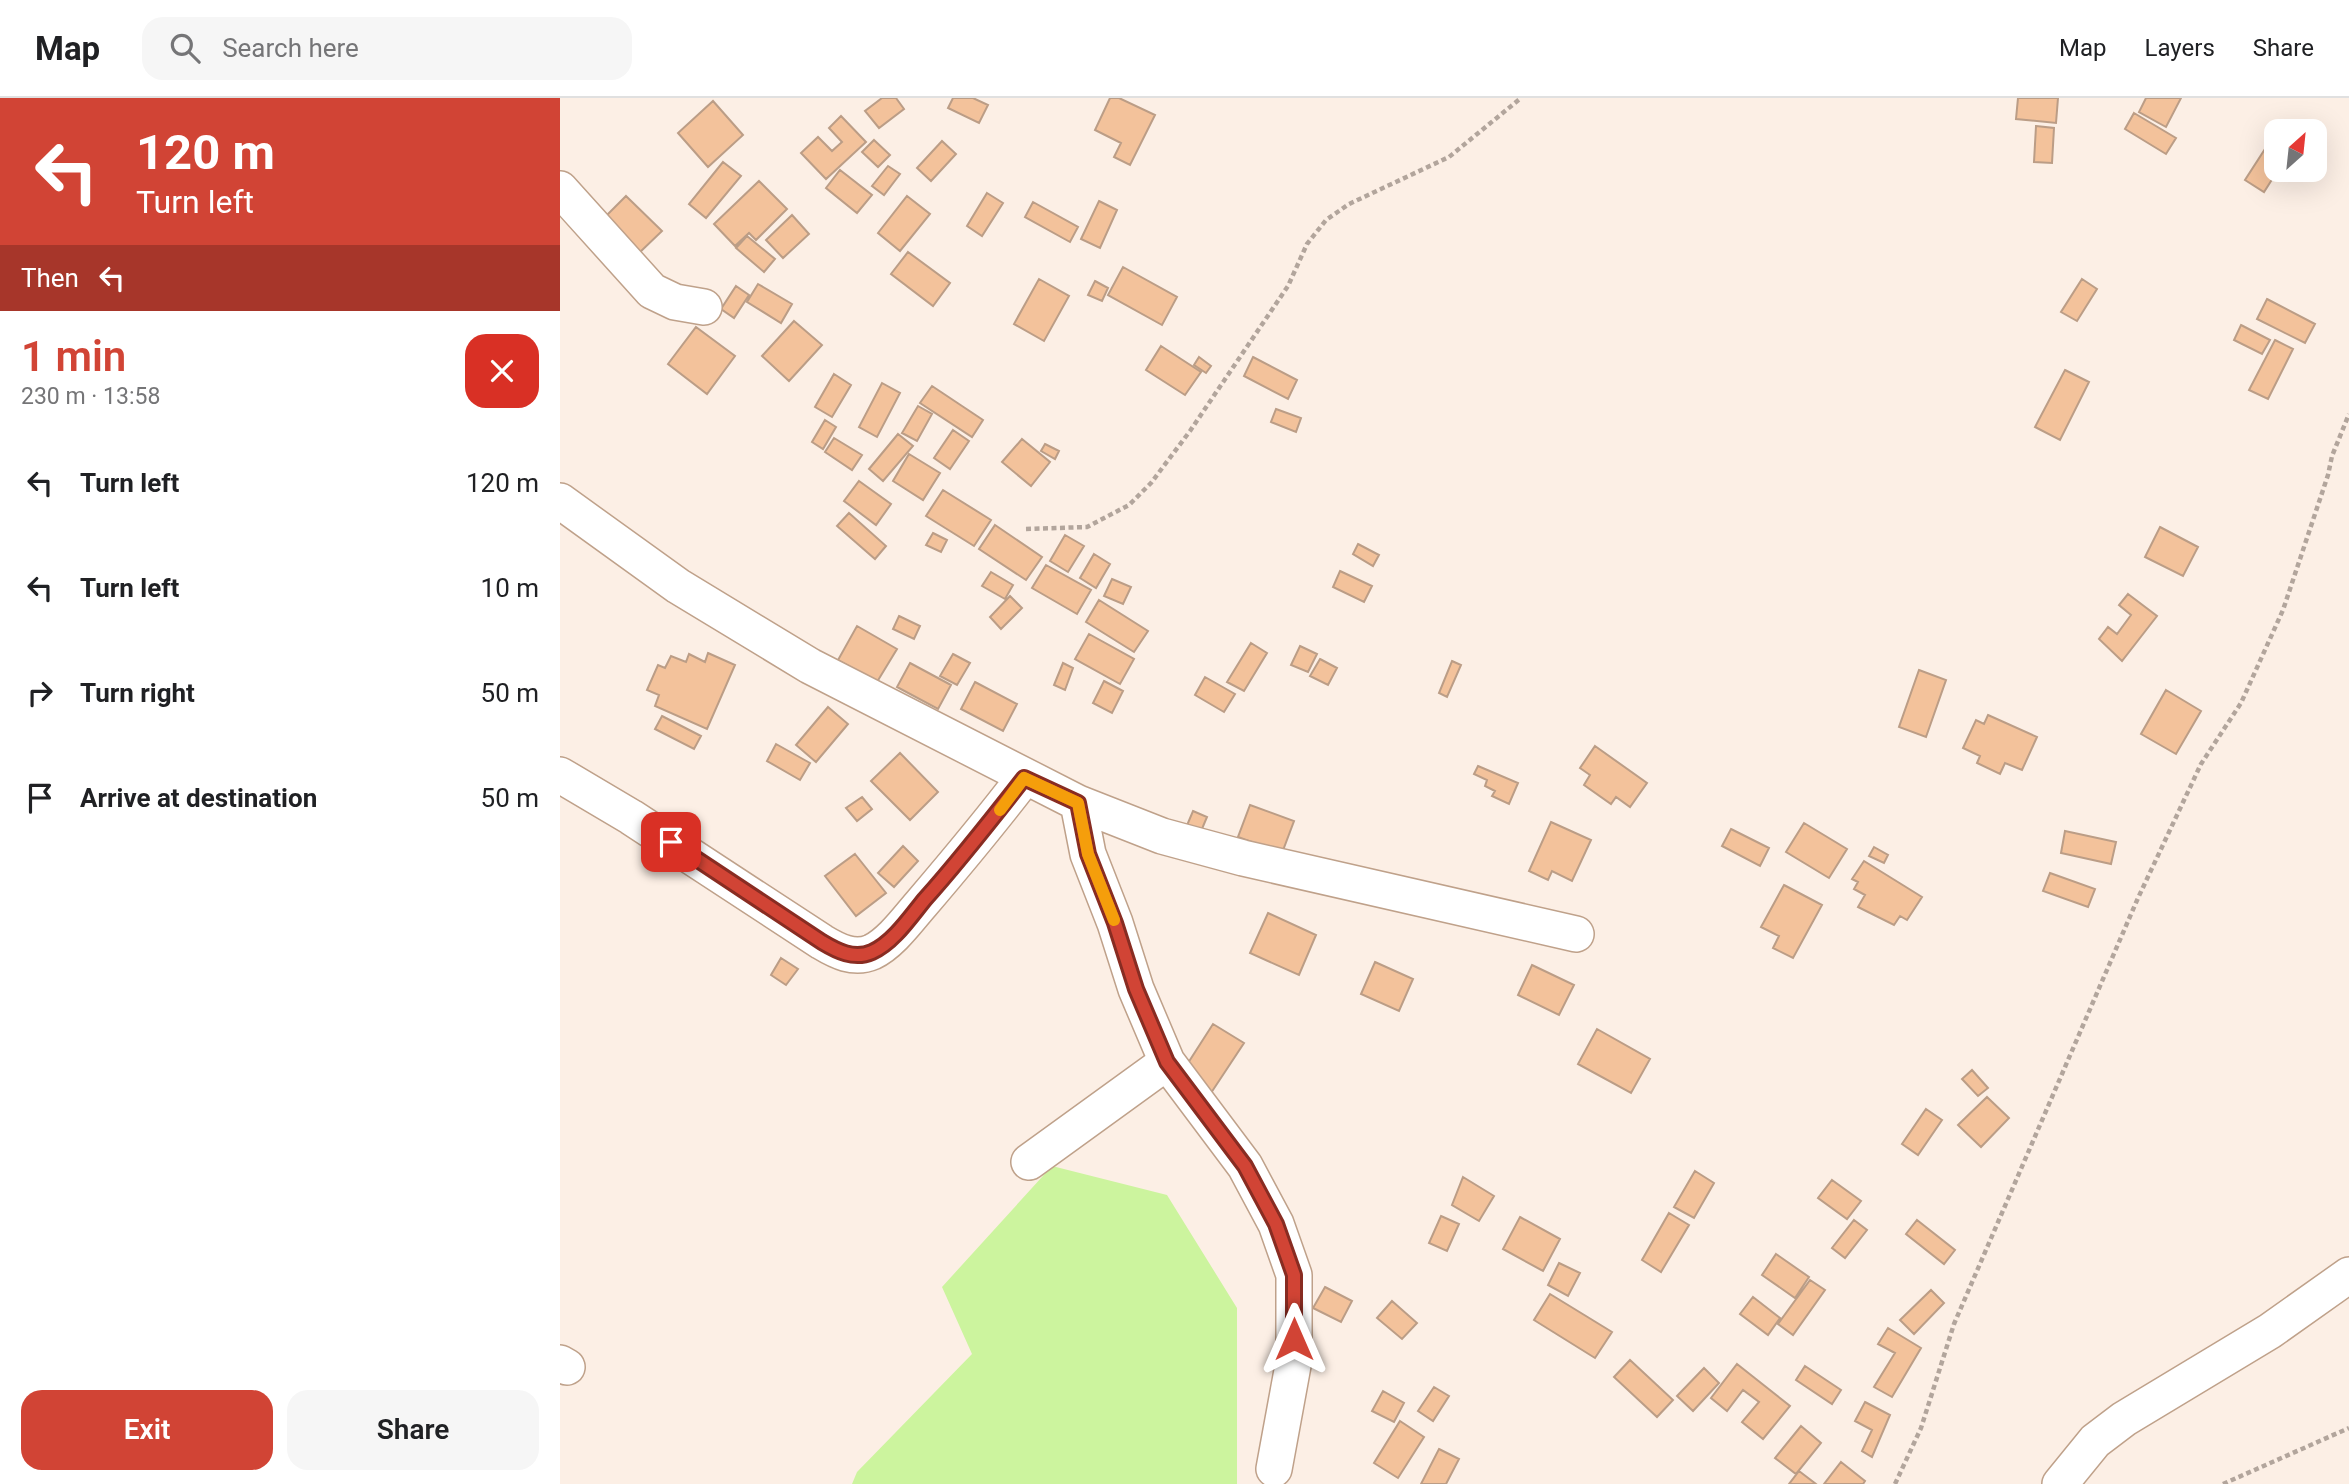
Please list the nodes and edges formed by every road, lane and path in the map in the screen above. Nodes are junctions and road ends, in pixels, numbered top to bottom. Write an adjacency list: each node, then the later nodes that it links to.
1 (1521, 98): 6 (path)
2 (560, 189): 3 (street)
3 (704, 307)
4 (2349, 414): 16 (path)
5 (560, 501): 8 (street)
6 (1027, 529)
7 (560, 775): 8 (street)
8 (1024, 778): 9 (street)
9 (1078, 803): 10 (street); 11 (street)
10 (1576, 934)
11 (1167, 1062): 12 (street); 15 (street)
12 (1029, 1162)
13 (2349, 1275): 17 (street)
14 (2349, 1428): 18 (path)
15 (1274, 1469)
16 (1895, 1484)
17 (2060, 1484)
18 (2223, 1484)

